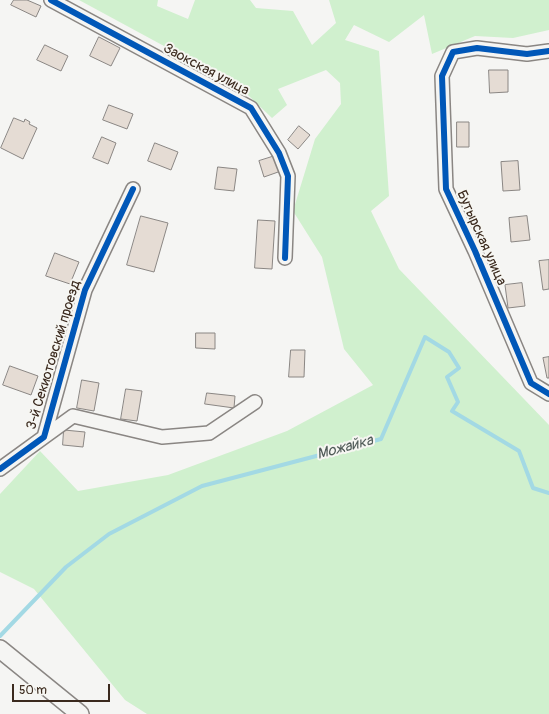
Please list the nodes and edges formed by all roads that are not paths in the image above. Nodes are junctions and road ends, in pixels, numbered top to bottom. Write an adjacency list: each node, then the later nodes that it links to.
1 (52, 0): 4 (street, Заокская улица)
2 (549, 51): 5 (street, Бутырская улица)
3 (133, 190): 7 (street, 3-й Секиотовский проезд)
4 (285, 258)
5 (549, 394)
6 (255, 402): 7 (street)
7 (44, 437): 8 (street, 3-й Секиотовский проезд)
8 (0, 469)
9 (0, 649): 10 (main road)
10 (80, 714)

